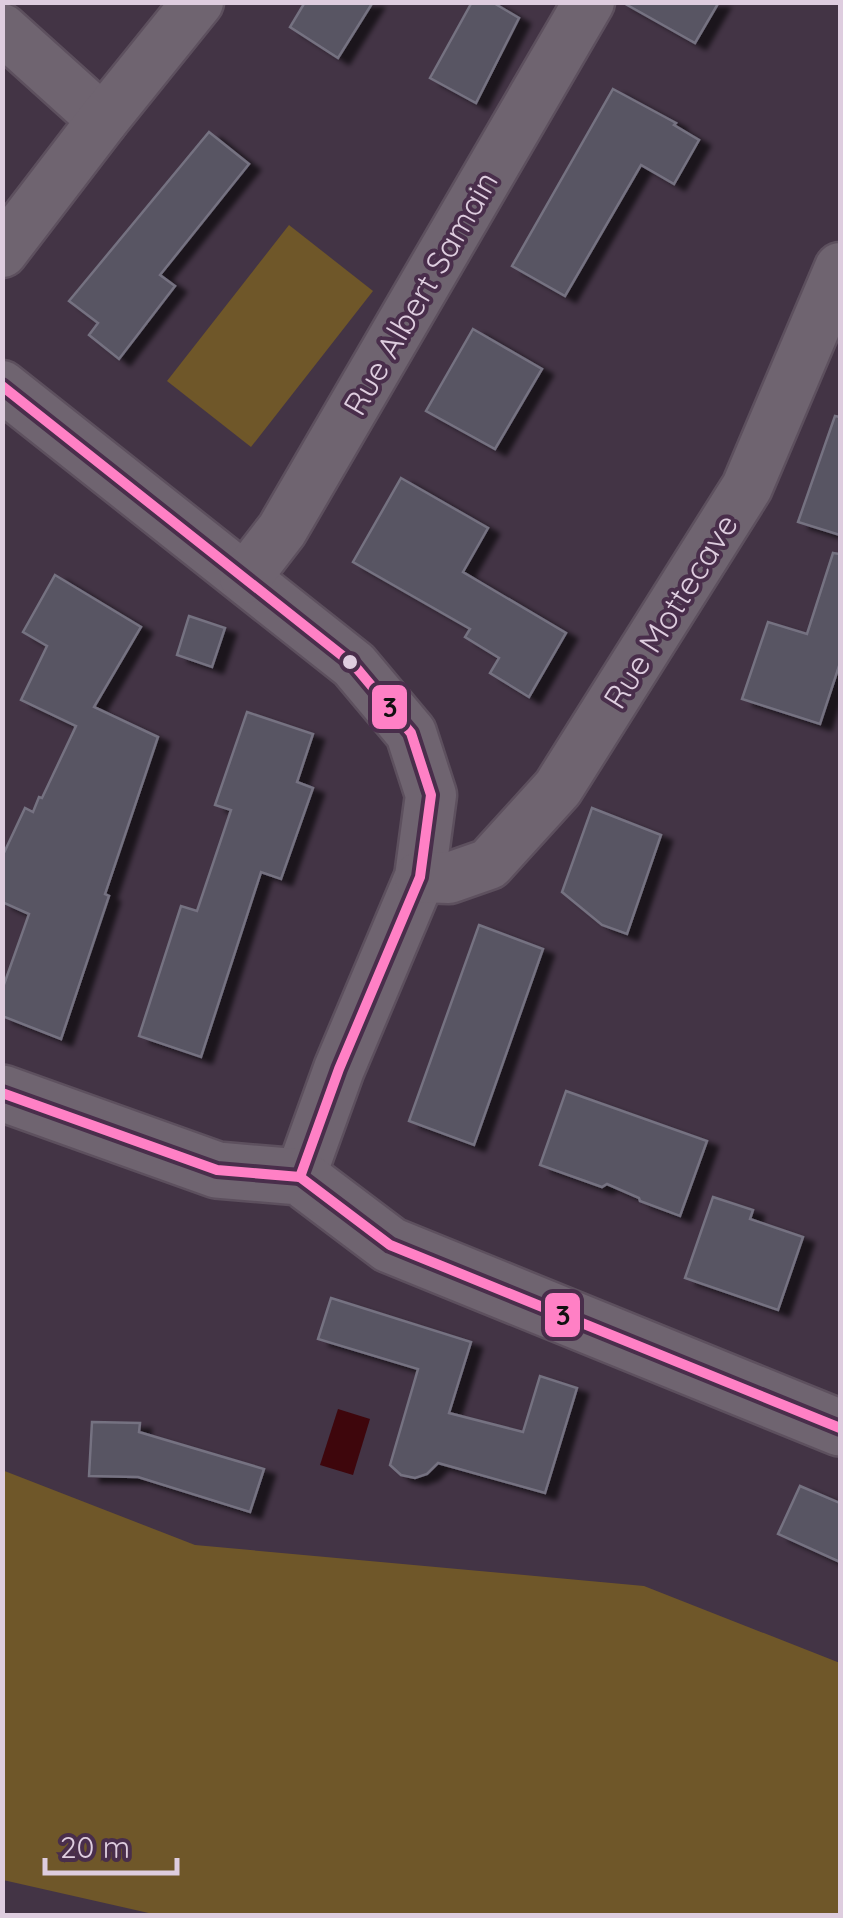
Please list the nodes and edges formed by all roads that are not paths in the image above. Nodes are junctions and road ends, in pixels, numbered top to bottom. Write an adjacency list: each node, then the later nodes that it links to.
1 (198, 2): 4 (street)
2 (589, 2): 8 (street, Rue Albert Samain)
3 (2, 29): 4 (street)
4 (102, 120): 5 (street)
5 (2, 252)
6 (840, 268): 9 (street, Rue Mottecave)
7 (2, 386): 8 (street)
8 (244, 578): 9 (street)
9 (420, 877): 11 (street)
10 (2, 1093): 11 (street)
11 (300, 1177): 12 (street)
12 (840, 1428)

